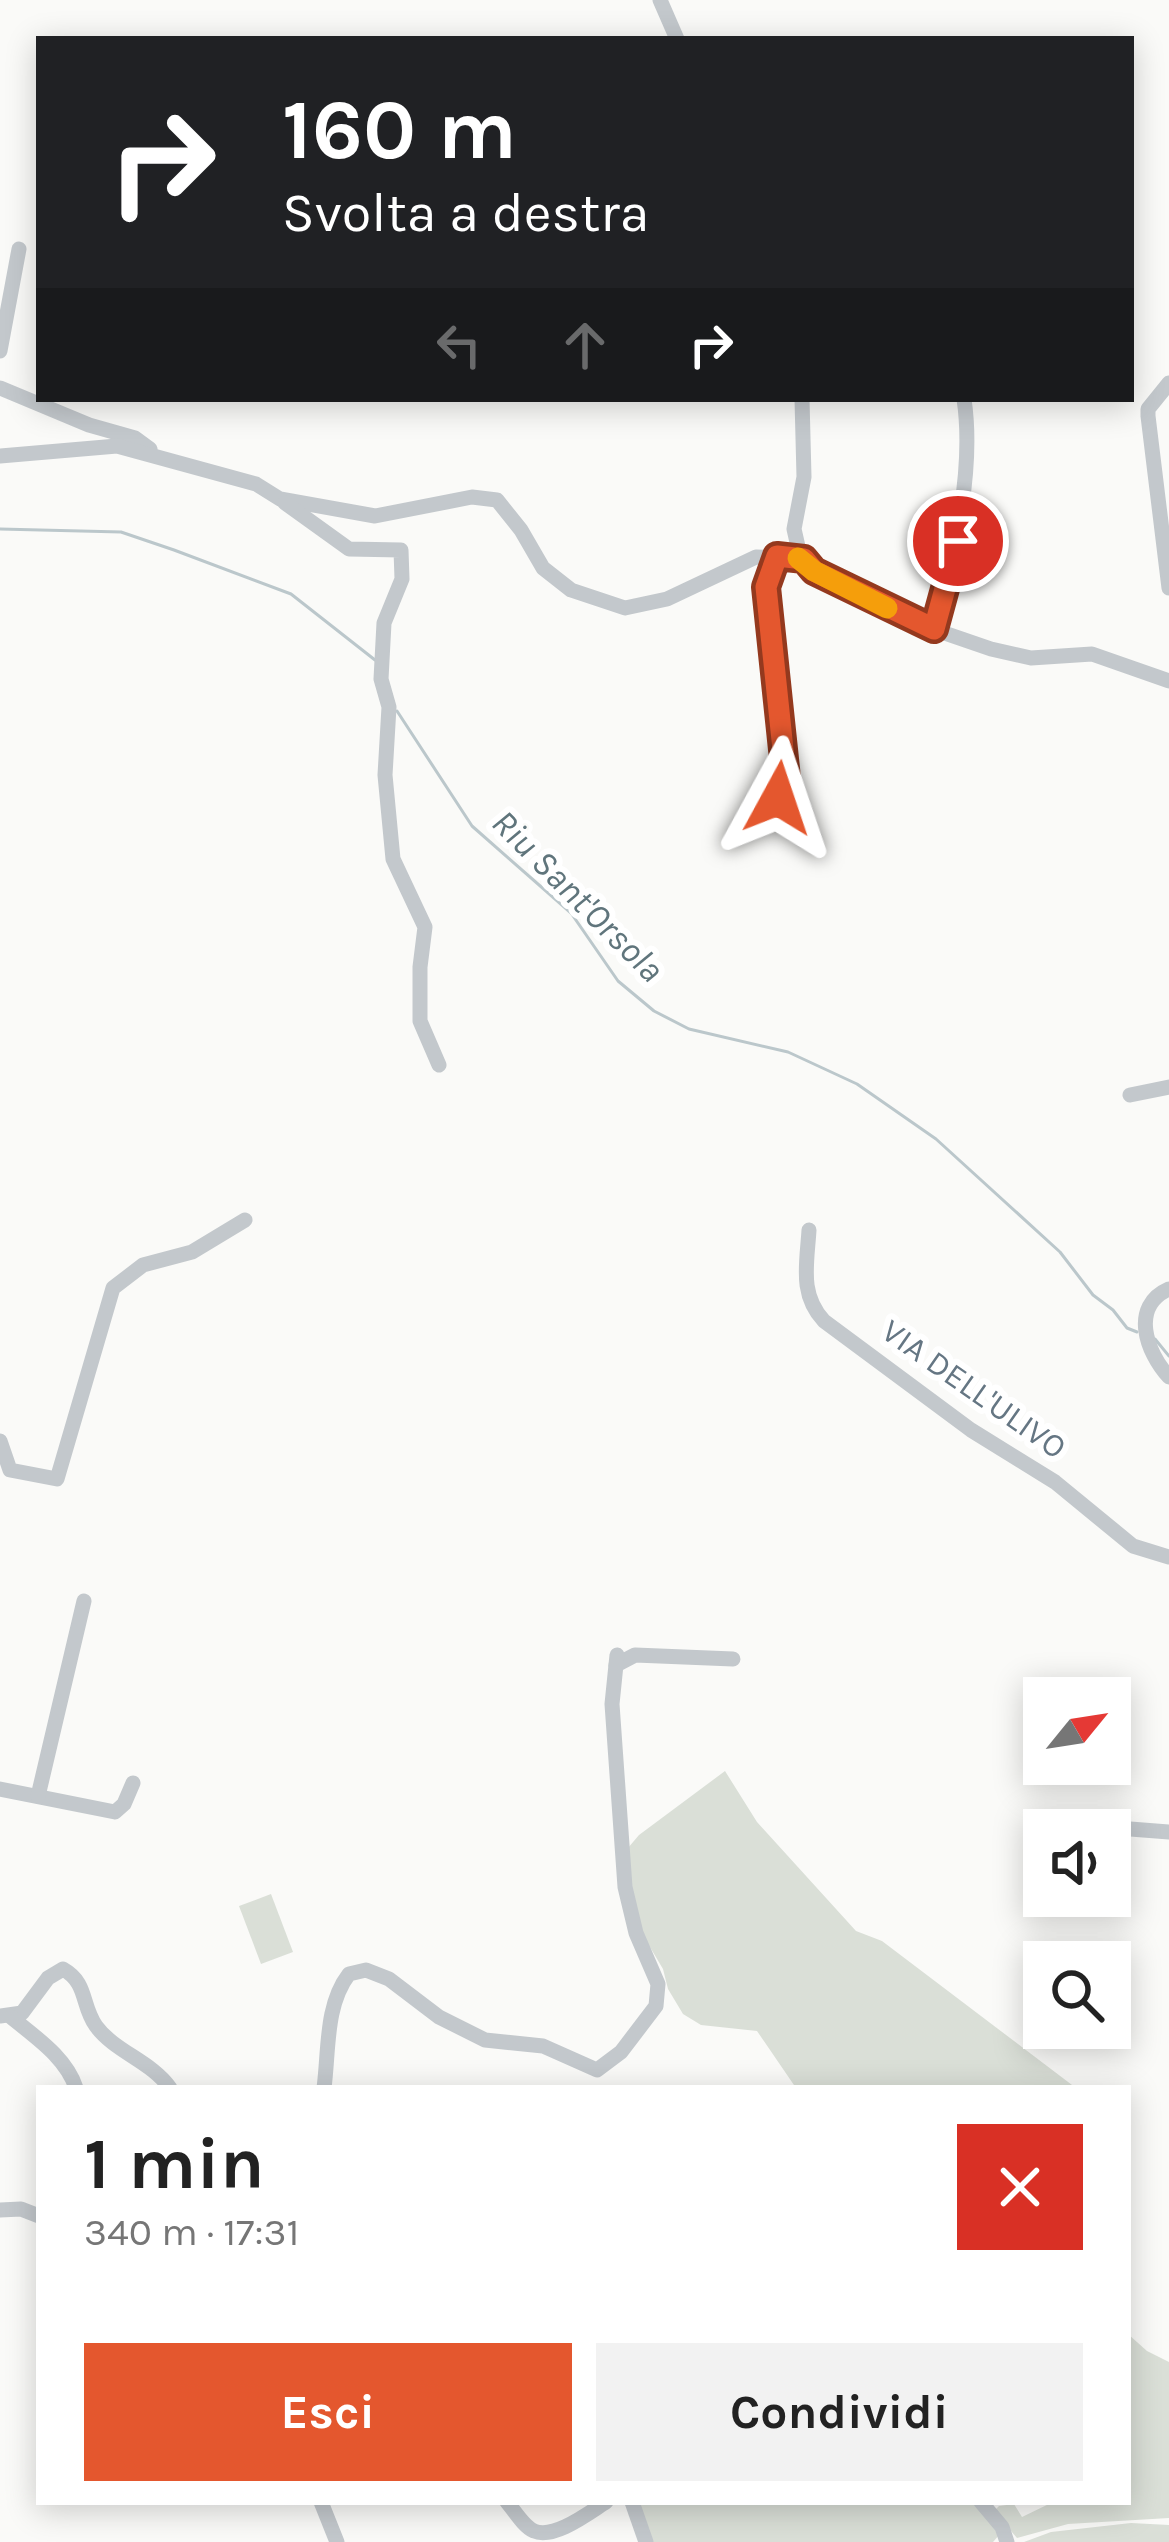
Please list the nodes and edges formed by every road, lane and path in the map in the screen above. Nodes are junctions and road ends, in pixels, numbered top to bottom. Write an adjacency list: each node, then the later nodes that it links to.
1 (660, 0): 2 (street)
2 (676, 36)
3 (19, 250): 4 (street)
4 (0, 351)
5 (1169, 383): 14 (street)
6 (0, 388): 9 (street)
7 (802, 402): 13 (street)
8 (964, 402): 15 (street)
9 (157, 454): 10 (street); 11 (street)
10 (0, 456)
11 (280, 499): 12 (street); 18 (street)
12 (777, 556): 13 (street); 17 (street)
13 (804, 559): 15 (street)
14 (1169, 588)
15 (934, 629): 16 (street)
16 (1169, 681)
17 (746, 817)
18 (439, 1065)
19 (1169, 1087): 20 (street)
20 (1130, 1095)
21 (244, 1220): 25 (street)
22 (809, 1230): 26 (street, VIA DELL'ULIVO)
23 (1169, 1288): 24 (street)
24 (1169, 1377)
25 (0, 1441)
26 (1169, 1558)
27 (85, 1601): 31 (street)
28 (733, 1659): 37 (street)
29 (133, 1783): 31 (street)
30 (0, 1789): 31 (street)
31 (38, 1796)
32 (1131, 1829): 33 (street)
33 (1169, 1832)
34 (5, 2016): 35 (street); 36 (street)
35 (75, 2085)
36 (168, 2085)
37 (324, 2085)
38 (0, 2210): 39 (street)
39 (36, 2215)
40 (322, 2505): 45 (street)
41 (510, 2505): 42 (street)
42 (600, 2505)
43 (633, 2505): 46 (street)
44 (984, 2505): 47 (street)
45 (337, 2542)
46 (646, 2542)
47 (1007, 2542)

